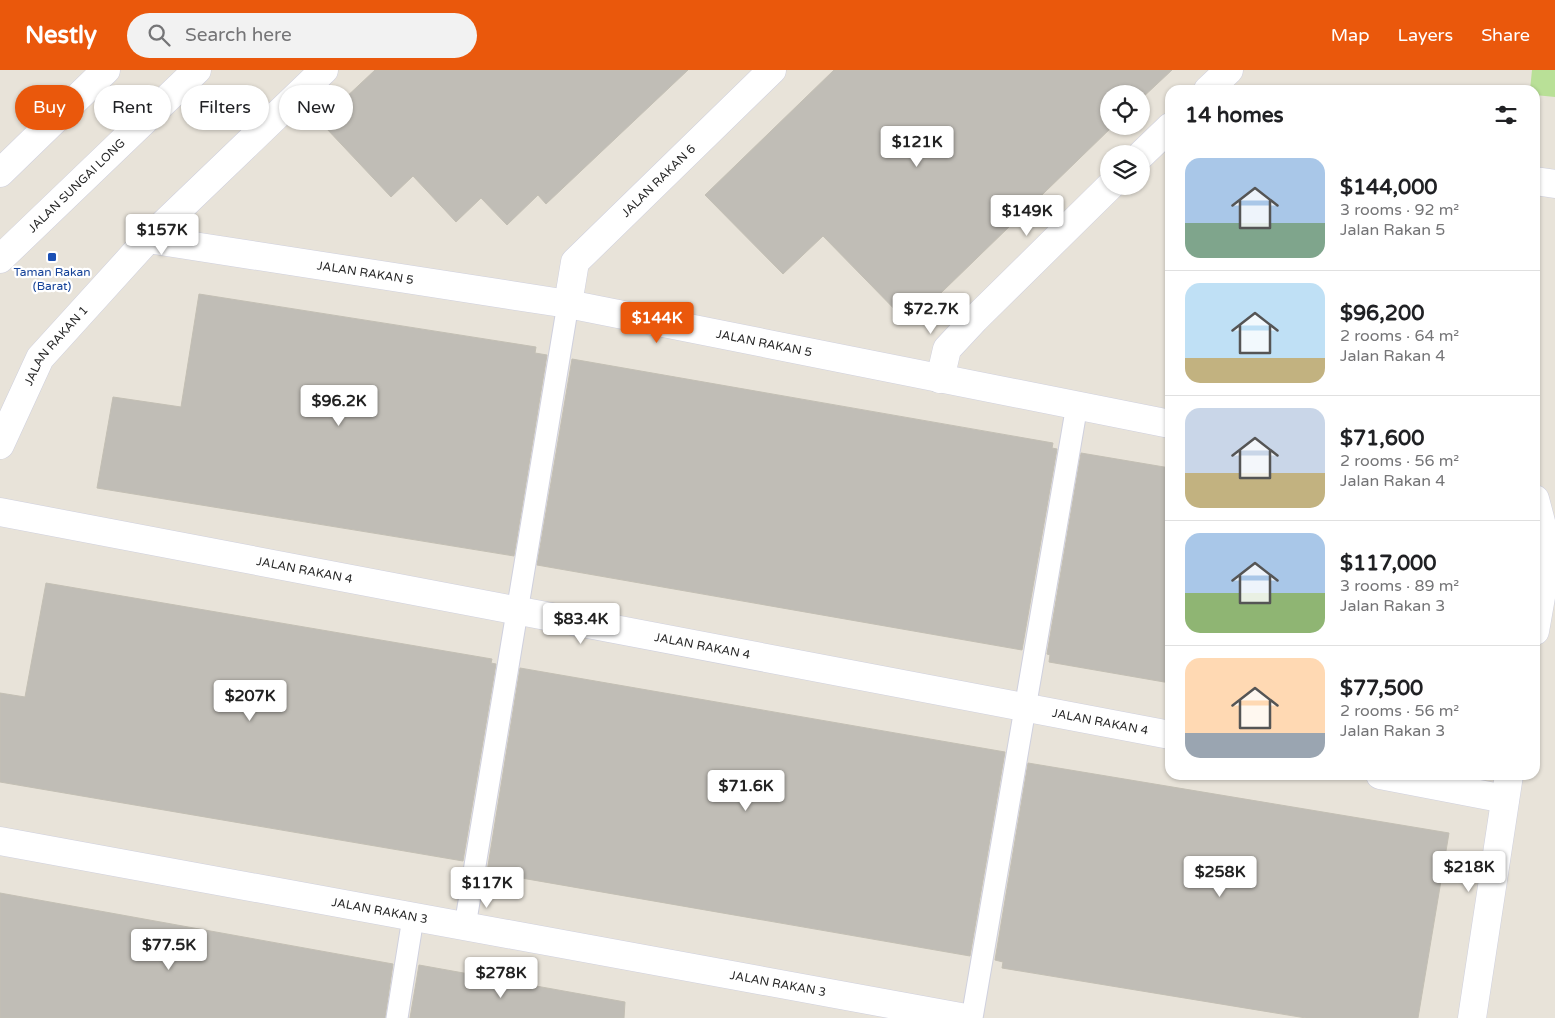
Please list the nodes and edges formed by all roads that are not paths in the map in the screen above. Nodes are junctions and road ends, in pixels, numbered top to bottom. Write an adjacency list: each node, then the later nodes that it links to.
1 (106, 70): 7 (street)
2 (197, 70): 12 (street, JALAN SUNGAI LONG)
3 (324, 70): 11 (street, JALAN RAKAN 1)
4 (772, 70): 13 (street, JALAN RAKAN 6)
5 (1165, 132): 6 (street)
6 (1150, 146)
7 (0, 173)
8 (1540, 182): 9 (street)
9 (1555, 184)
10 (1101, 195): 14 (street)
11 (148, 239): 13 (street, JALAN RAKAN 5); 17 (street, JALAN RAKAN 1)
12 (0, 259)
13 (568, 304): 14 (street, JALAN RAKAN 5); 21 (lane)
14 (940, 379): 15 (street, JALAN RAKAN 5)
15 (1077, 405): 16 (street, JALAN RAKAN 5); 22 (lane)
16 (1165, 423)
17 (0, 445)
18 (0, 512): 21 (street, JALAN RAKAN 4)
19 (1540, 519): 20 (street)
20 (1540, 603)
21 (517, 611): 22 (street, JALAN RAKAN 4); 28 (lane)
22 (1025, 707): 23 (street, JALAN RAKAN 4); 31 (lane)
23 (1165, 734)
24 (1433, 780): 25 (street)
25 (1507, 787): 32 (street)
26 (0, 841): 27 (street, JALAN RAKAN 3)
27 (413, 918): 28 (street, JALAN RAKAN 3); 29 (lane)
28 (465, 926): 30 (street, JALAN RAKAN 3)
29 (397, 1018)
30 (966, 1018)
31 (972, 1018)
32 (1472, 1018)

